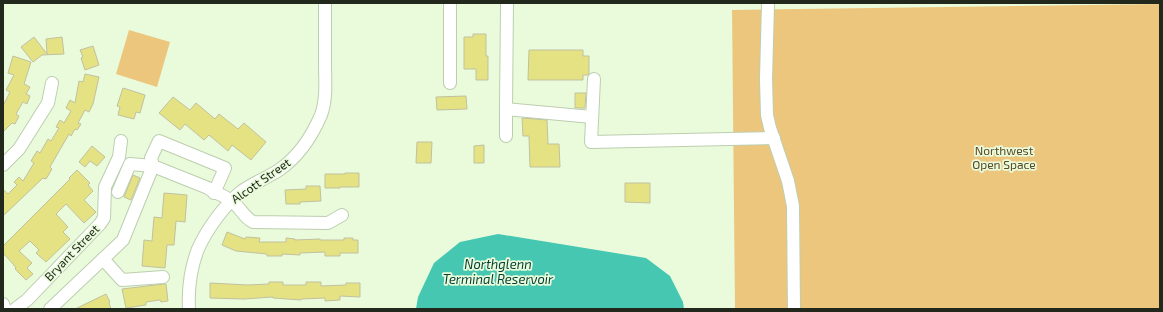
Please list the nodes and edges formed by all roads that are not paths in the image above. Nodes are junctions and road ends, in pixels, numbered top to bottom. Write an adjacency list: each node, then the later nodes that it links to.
1 (325, 3): 17 (street, Alcott Street)
2 (450, 3): 7 (street)
3 (507, 3): 8 (street)
4 (768, 3): 11 (street)
5 (594, 79): 9 (street)
6 (52, 83): 13 (street)
7 (450, 83)
8 (506, 109): 9 (street); 10 (street)
9 (592, 117): 11 (street)
10 (506, 136)
11 (774, 138): 26 (street)
12 (121, 141): 22 (street, Bryant Street)
13 (3, 165)
14 (153, 166): 15 (street); 16 (street); 16 (street); 19 (street)
15 (118, 192)
16 (214, 193): 17 (street)
17 (232, 201): 18 (street); 25 (street, Alcott Street)
18 (342, 215)
19 (103, 259): 20 (street); 24 (street)
20 (163, 276)
21 (3, 304): 23 (street)
22 (22, 307)
23 (5, 309)
24 (50, 309)
25 (188, 309)
26 (794, 309)

